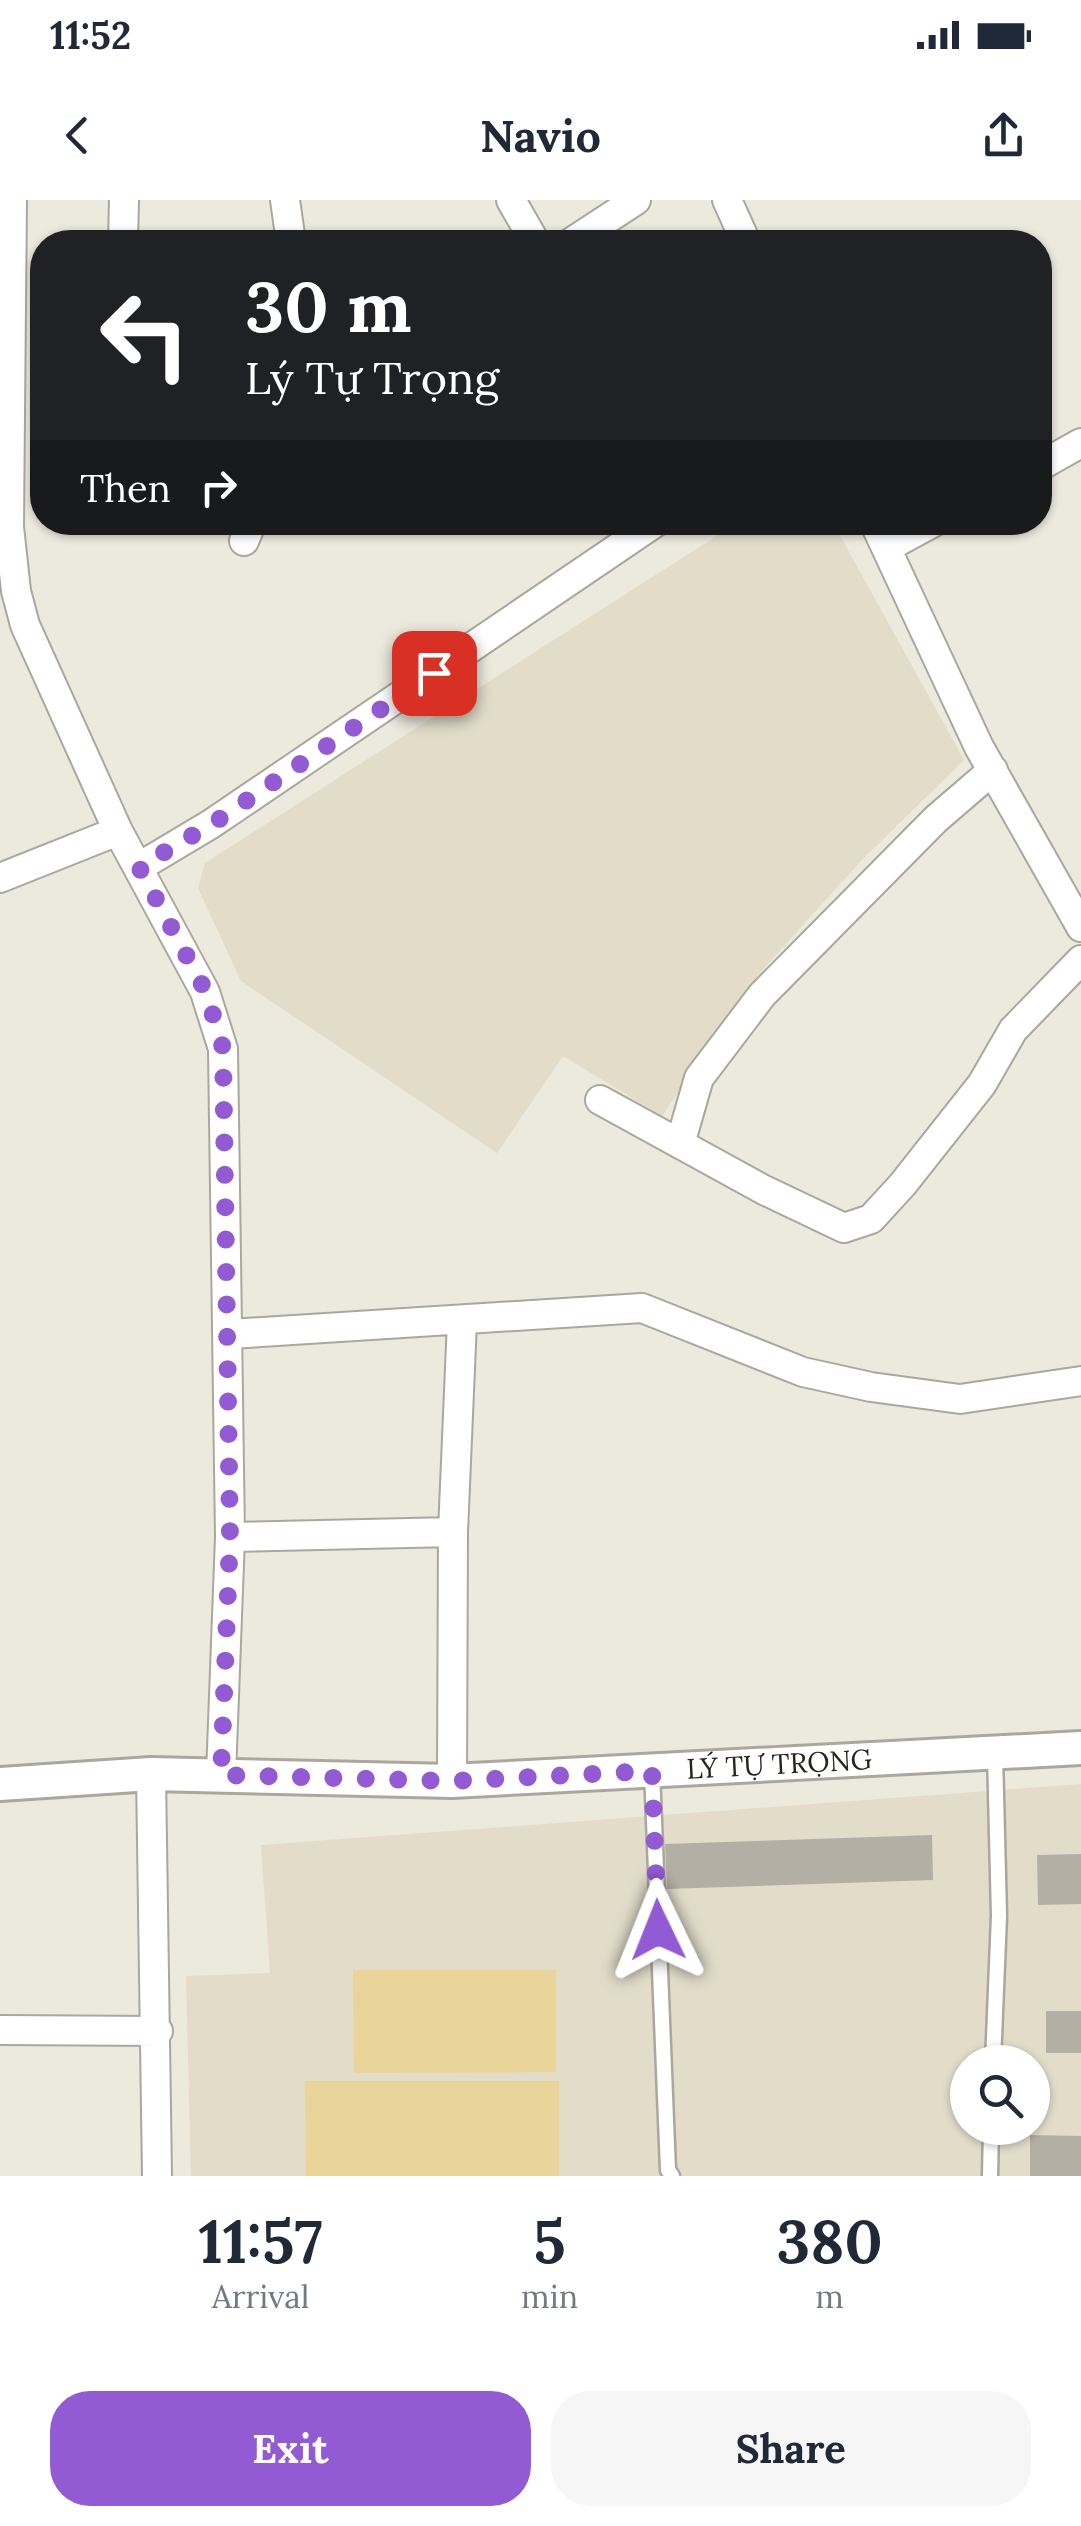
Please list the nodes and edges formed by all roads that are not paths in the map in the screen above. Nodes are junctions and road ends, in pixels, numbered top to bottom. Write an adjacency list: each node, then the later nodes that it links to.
1 (12, 200): 18 (street)
2 (124, 200): 7 (street)
3 (285, 200): 8 (street)
4 (511, 200): 9 (street)
5 (636, 200): 10 (street)
6 (728, 200): 11 (street)
7 (123, 230)
8 (289, 230)
9 (529, 230)
10 (590, 230)
11 (741, 230)
12 (1081, 444): 13 (street)
13 (1052, 460)
14 (637, 535): 21 (street)
15 (880, 535): 17 (street)
16 (910, 535): 17 (street)
17 (886, 548): 19 (street)
18 (12, 629): 20 (street)
19 (993, 770): 23 (street); 26 (street)
20 (118, 832): 21 (street); 22 (street)
21 (139, 867): 28 (street)
22 (0, 878)
23 (1081, 926)
24 (1081, 960): 26 (street)
25 (600, 1100): 26 (street)
26 (680, 1144)
27 (462, 1321): 28 (street); 29 (street); 30 (street)
28 (230, 1334): 31 (street)
29 (1081, 1381)
30 (453, 1532): 31 (street); 37 (street)
31 (230, 1537): 36 (street)
32 (1081, 1748): 33 (street, LÝ TỰ TRỌNG)
33 (995, 1752): 34 (street, LÝ TỰ TRỌNG); 41 (lane)
34 (652, 1771): 37 (street, LÝ TỰ TRỌNG); 44 (lane)
35 (151, 1774): 36 (street, LÝ TỰ TRỌNG); 38 (street, LÝ TỰ TRỌNG); 40 (street)
36 (221, 1775): 37 (street, LÝ TỰ TRỌNG)
37 (452, 1781)
38 (0, 1784)
39 (0, 2030): 40 (street)
40 (158, 2030): 43 (street)
41 (994, 2045)
42 (991, 2145): 45 (lane)
43 (157, 2176)
44 (672, 2176)
45 (990, 2176)

